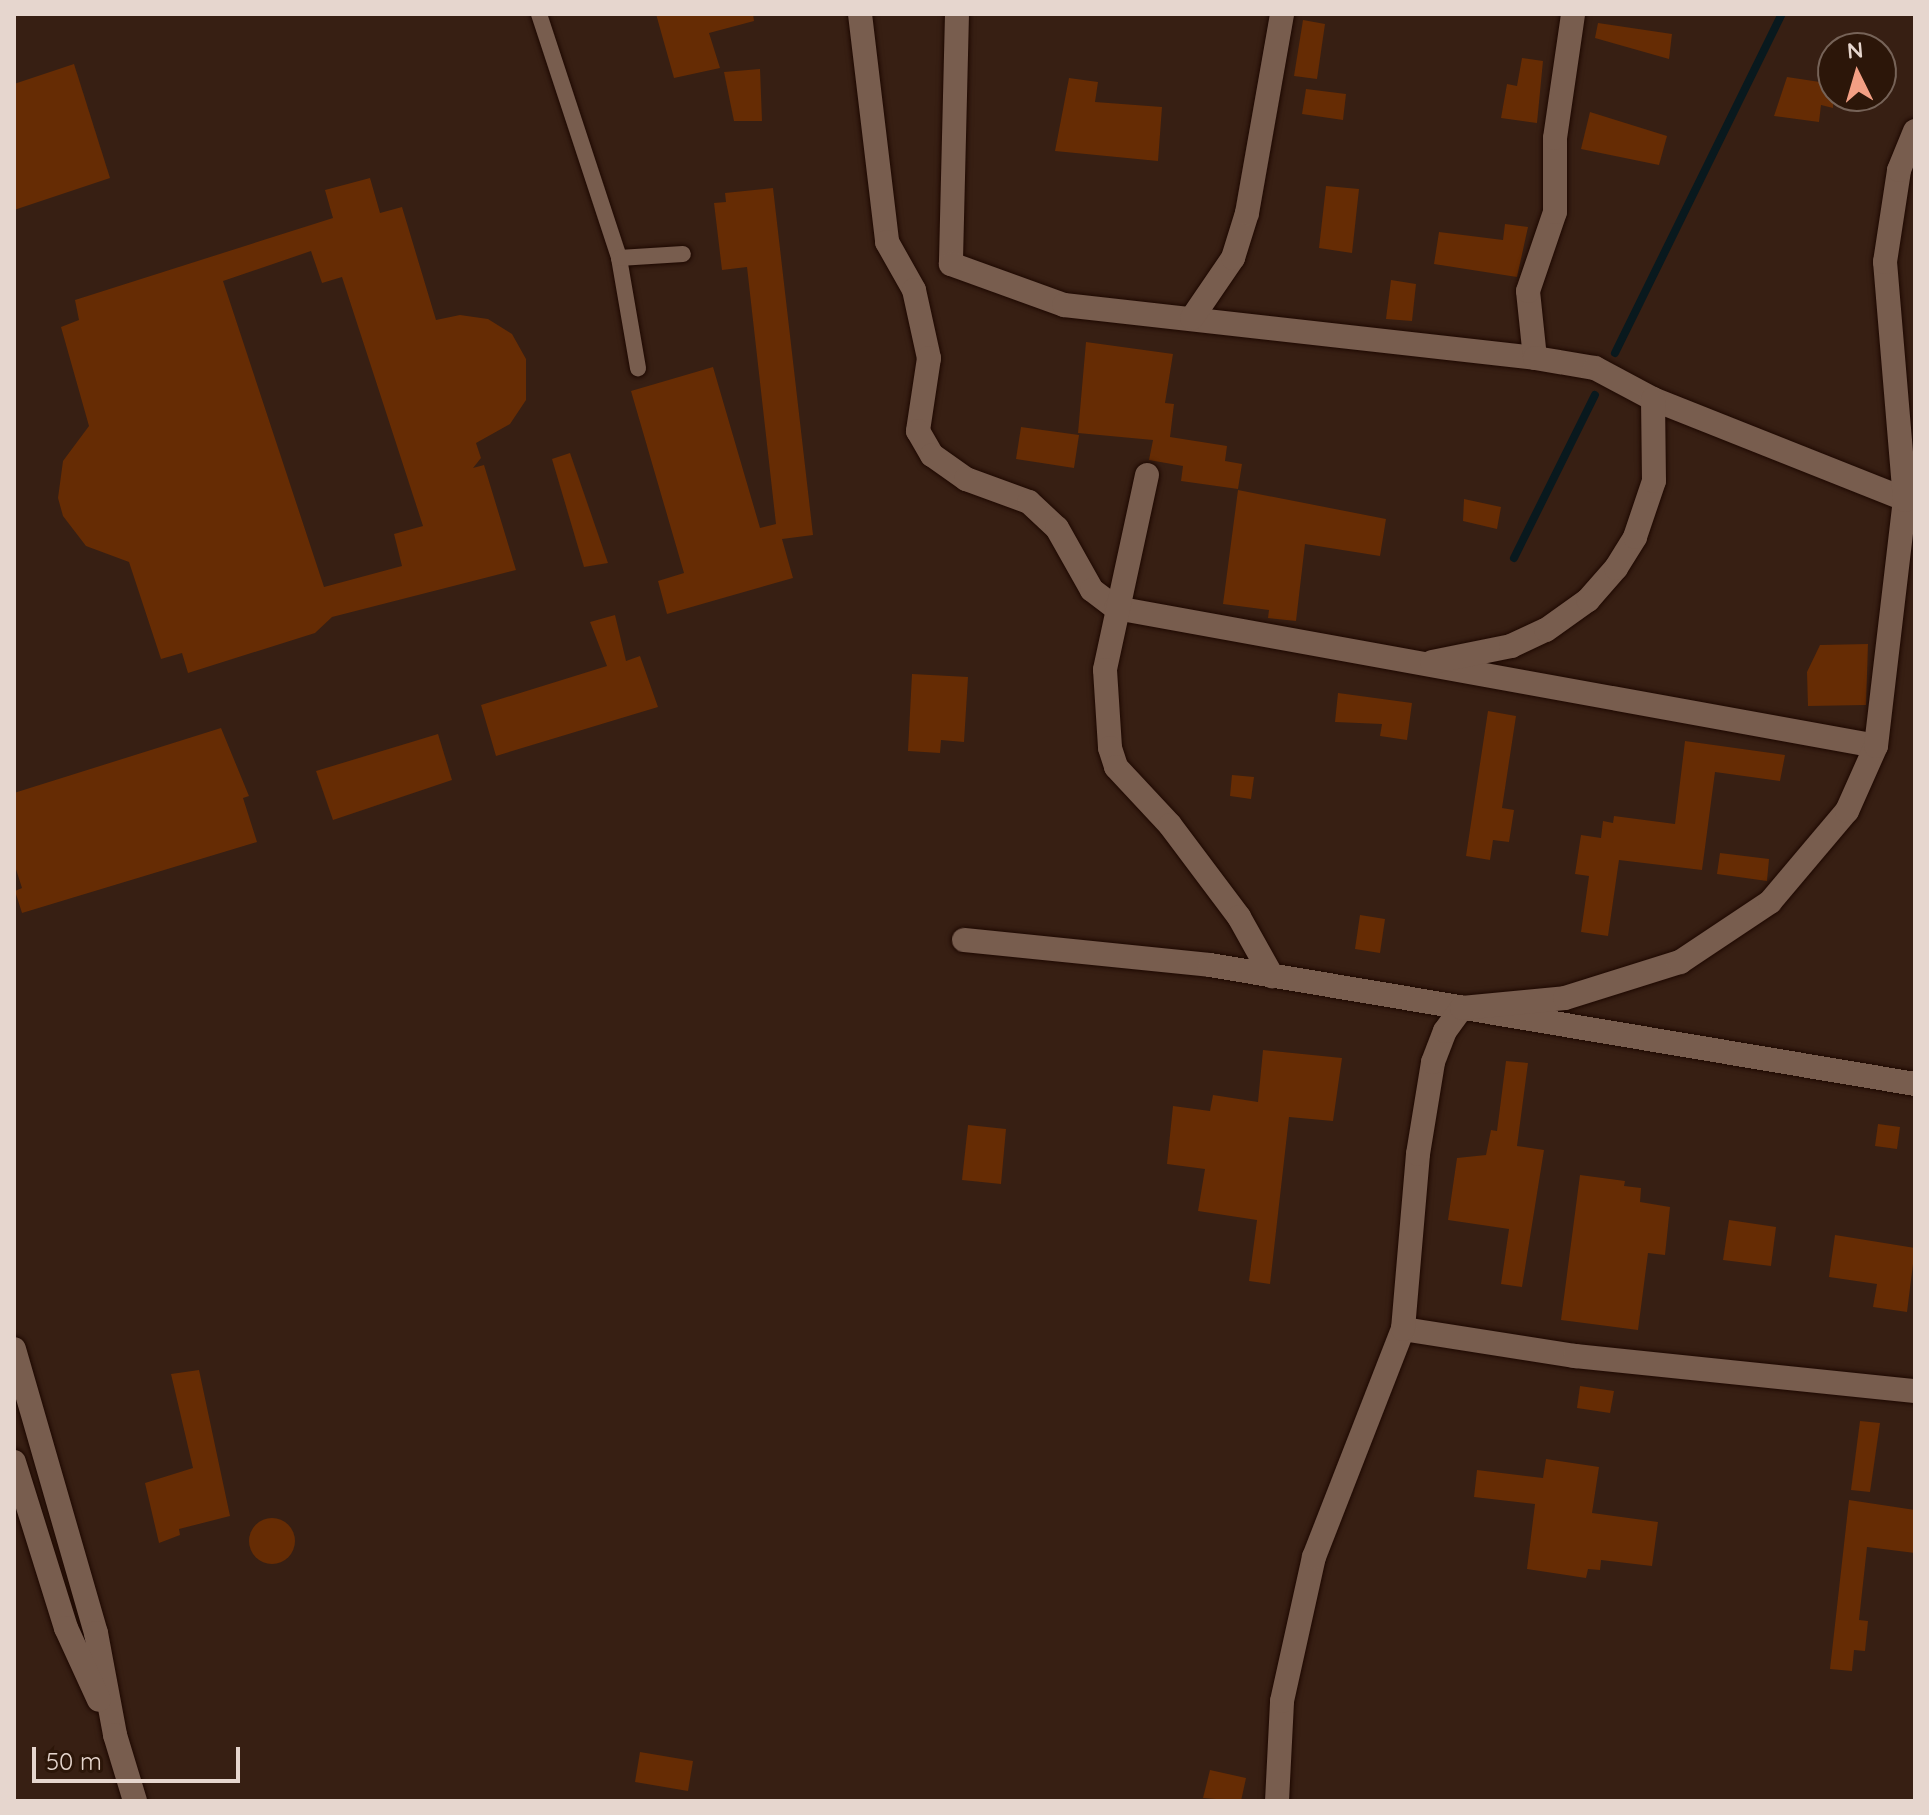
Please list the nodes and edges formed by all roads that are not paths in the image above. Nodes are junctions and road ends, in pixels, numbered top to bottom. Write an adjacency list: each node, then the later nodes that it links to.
1 (539, 14): 8 (lane)
2 (860, 14): 15 (street)
3 (957, 14): 9 (street)
4 (1282, 14): 9 (street)
5 (1573, 14): 10 (street)
6 (1915, 131): 14 (street)
7 (683, 254): 8 (lane)
8 (619, 258): 11 (lane)
9 (1192, 318): 10 (street)
10 (1535, 358): 12 (street)
11 (638, 368)
12 (1653, 399): 14 (street); 16 (street)
13 (1147, 475): 15 (street)
14 (1910, 502): 17 (street)
15 (1116, 608): 16 (street); 19 (street)
16 (1418, 665): 17 (street)
17 (1876, 746): 20 (street)
18 (964, 940): 19 (street)
19 (1272, 976): 20 (street)
20 (1462, 1008): 21 (street); 22 (street)
21 (1915, 1084)
22 (1403, 1329): 24 (street); 28 (street)
23 (14, 1349): 26 (street)
24 (1915, 1391)
25 (14, 1462): 26 (street)
26 (115, 1735): 27 (street)
27 (135, 1801)
28 (1277, 1801)

